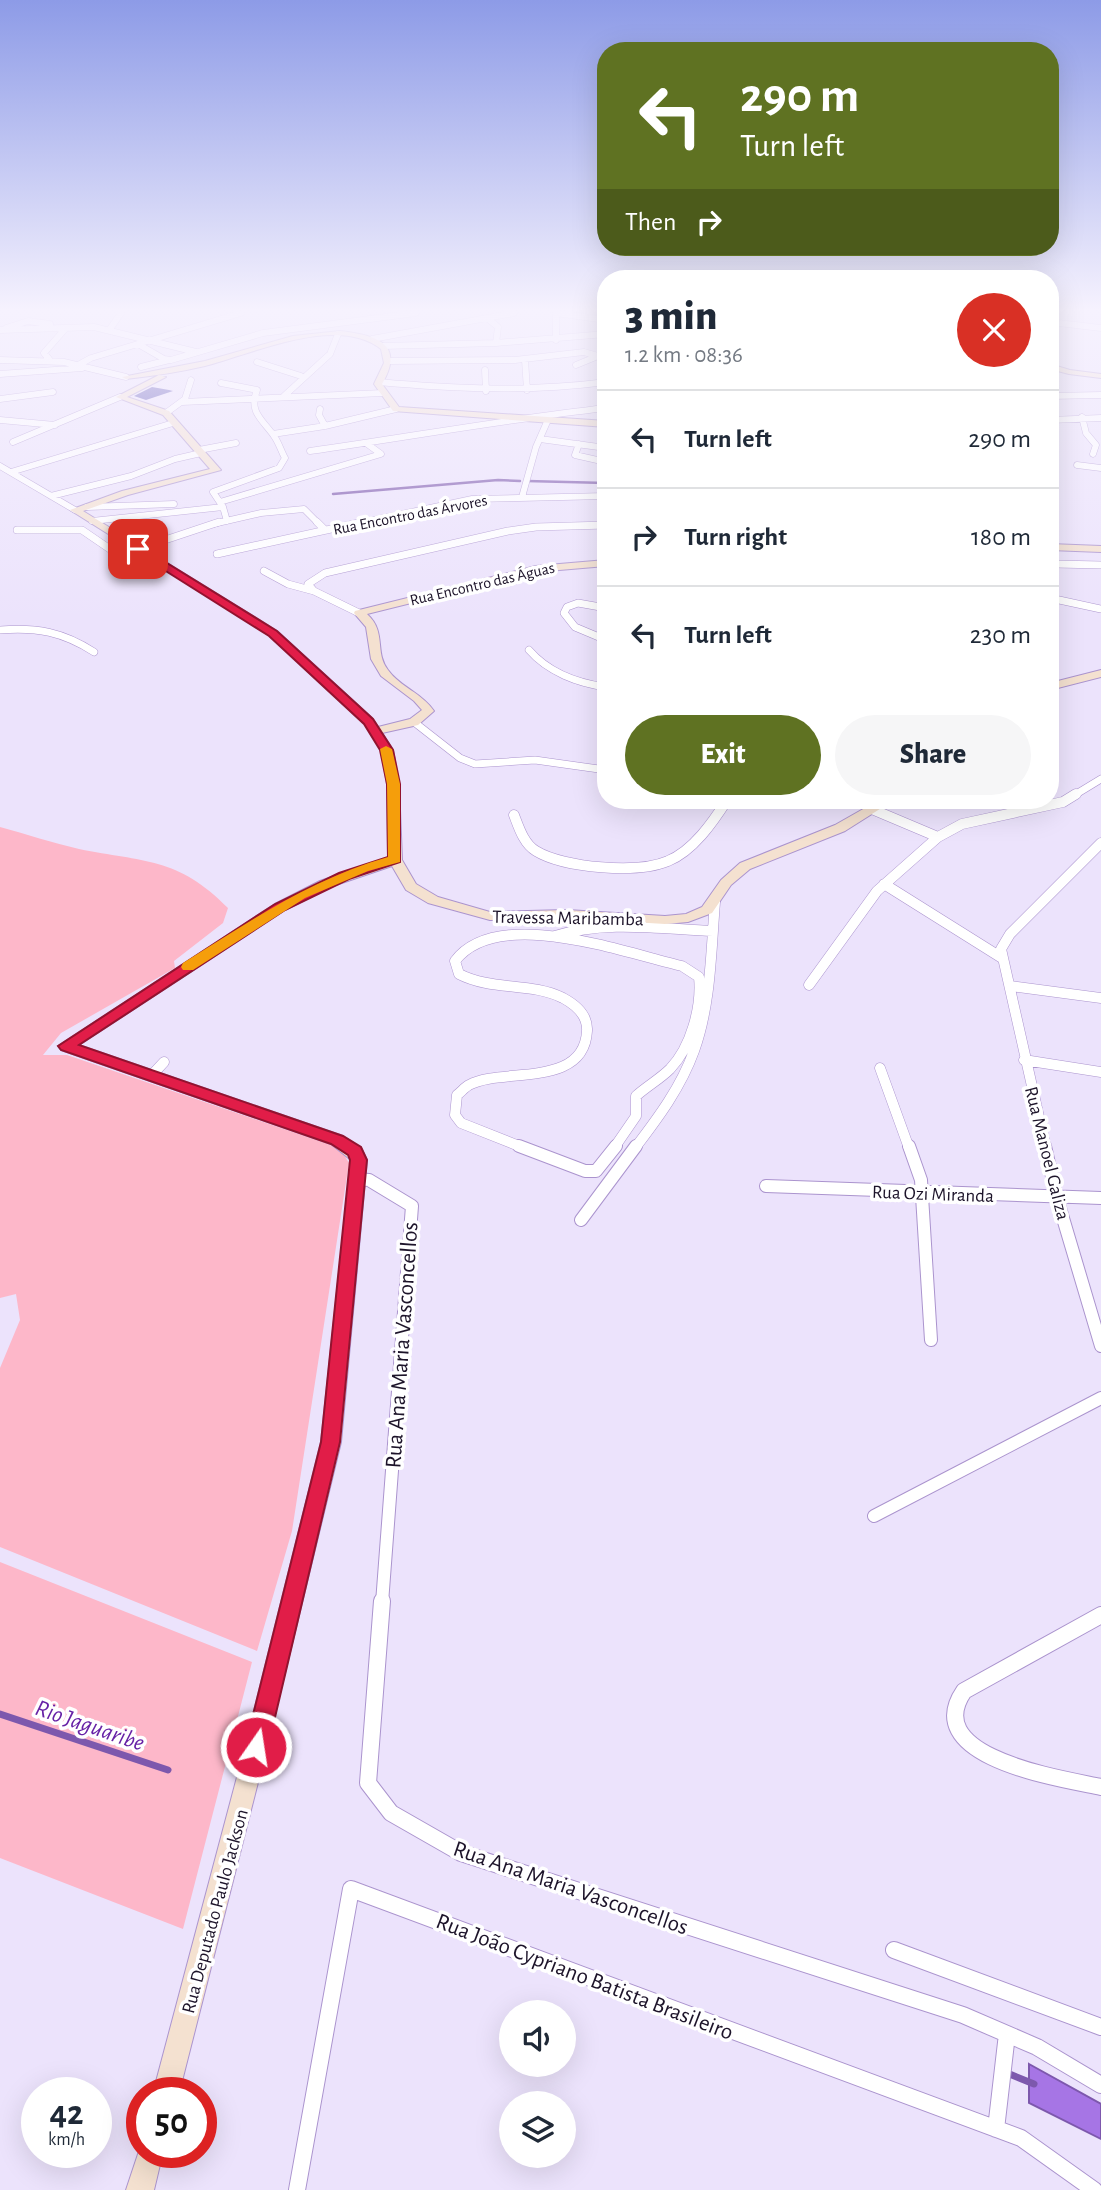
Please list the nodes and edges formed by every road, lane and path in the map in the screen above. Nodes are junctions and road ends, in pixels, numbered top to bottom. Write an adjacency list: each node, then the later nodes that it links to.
1 (71, 415): 16 (street)
2 (168, 415): 14 (main road)
3 (256, 415): 18 (street)
4 (319, 415): 17 (street)
5 (370, 415): 17 (street)
6 (464, 415): 10 (main road)
7 (541, 415): 10 (street)
8 (1093, 415): 9 (street)
9 (1082, 417): 11 (street); 27 (street)
10 (506, 419): 13 (main road); 22 (street)
11 (1059, 419)
12 (0, 420): 16 (street)
13 (547, 422): 15 (main road); 19 (street)
14 (173, 423): 25 (main road); 32 (street)
15 (597, 424)
16 (55, 425): 20 (street)
17 (325, 426): 18 (street)
18 (273, 434): 37 (street)
19 (540, 439): 23 (street); 35 (street)
20 (13, 442)
21 (236, 443): 25 (street)
22 (366, 443): 26 (street); 37 (street)
23 (579, 444): 24 (street); 28 (street)
24 (597, 447)
25 (200, 451): 33 (street); 38 (main road)
26 (310, 451)
27 (1093, 454)
28 (597, 460)
29 (1077, 465): 31 (street)
30 (0, 466): 32 (street)
31 (1101, 468)
32 (11, 472): 33 (street)
33 (51, 496): 39 (street)
34 (597, 496): 35 (street, Rua Encontro das Árvores)
35 (522, 497): 44 (street, Rua Encontro das Árvores)
36 (174, 504): 38 (street)
37 (222, 505): 40 (street); 41 (street)
38 (87, 507): 39 (main road)
39 (75, 510): 41 (main road)
40 (228, 520): 44 (street); 47 (street)
41 (92, 521): 47 (main road)
42 (597, 525): 53 (street, Rua Encontro das Árvores)
43 (17, 530): 47 (street)
44 (325, 530): 48 (street, Rua Encontro das Árvores)
45 (1059, 547): 46 (main road)
46 (1101, 549)
47 (141, 551): 67 (main road)
48 (217, 554)
49 (1059, 564): 51 (street)
50 (597, 565): 57 (main road, Rua Encontro das Águas)
51 (1101, 565)
52 (264, 571): 53 (street)
53 (314, 591): 57 (street)
54 (1059, 600): 56 (street)
55 (597, 606): 59 (street)
56 (1101, 609)
57 (359, 613): 65 (main road)
58 (0, 630): 61 (street)
59 (597, 636)
60 (529, 650): 63 (street)
61 (94, 652)
62 (1101, 673): 64 (main road)
63 (597, 685)
64 (1059, 685)
65 (414, 722): 66 (main road); 69 (street)
66 (390, 728): 67 (main road); 68 (main road)
67 (374, 731): 68 (main road)
68 (387, 750): 78 (main road)
69 (597, 769)
70 (1101, 779): 71 (street)
71 (1059, 803)
72 (719, 809): 75 (street)
73 (1031, 809): 76 (street)
74 (874, 810): 76 (street); 80 (main road)
75 (514, 815)
76 (938, 837): 79 (street)
77 (1101, 843): 83 (street)
78 (395, 860): 80 (main road, Travessa Maribamba); 90 (main road, Rua Deputado Paulo Jackson)
79 (884, 884): 83 (street); 84 (street)
80 (715, 902): 81 (street)
81 (713, 931): 82 (street); 95 (street)
82 (555, 936): 82 (street)
83 (1002, 958): 85 (street, Rua Manoel Galiza)
84 (809, 985)
85 (1010, 986): 86 (street); 87 (street, Rua Manoel Galiza)
86 (1101, 998)
87 (1024, 1060): 89 (street); 93 (street, Rua Manoel Galiza)
88 (880, 1068): 92 (street)
89 (1101, 1072)
90 (363, 1179): 104 (street, Rua Ana Maria Vasconcellos); 105 (main road, Rua Deputado Paulo Jackson)
91 (766, 1186): 92 (street, Rua Ozi Miranda)
92 (923, 1193): 93 (street, Rua Ozi Miranda); 96 (street)
93 (1057, 1198): 94 (street, Rua Ozi Miranda); 97 (street, Rua Manoel Galiza)
94 (1101, 1198)
95 (581, 1220)
96 (931, 1340)
97 (1101, 1346)
98 (1101, 1398): 99 (street)
99 (874, 1516)
100 (1101, 1615): 101 (street)
101 (1101, 1787)
102 (894, 1950): 103 (street)
103 (1101, 2027)
104 (1007, 2037): 106 (street, Rua Ana Maria Vasconcellos); 107 (street)
105 (170, 2077)
106 (1101, 2085)
107 (996, 2125): 110 (street, Rua João Cypriano Batista Brasileiro); 111 (street, Rua João Cypriano Batista Brasileiro)
108 (146, 2168): 109 (main road)
109 (140, 2190)
110 (297, 2190)
111 (1094, 2190)

